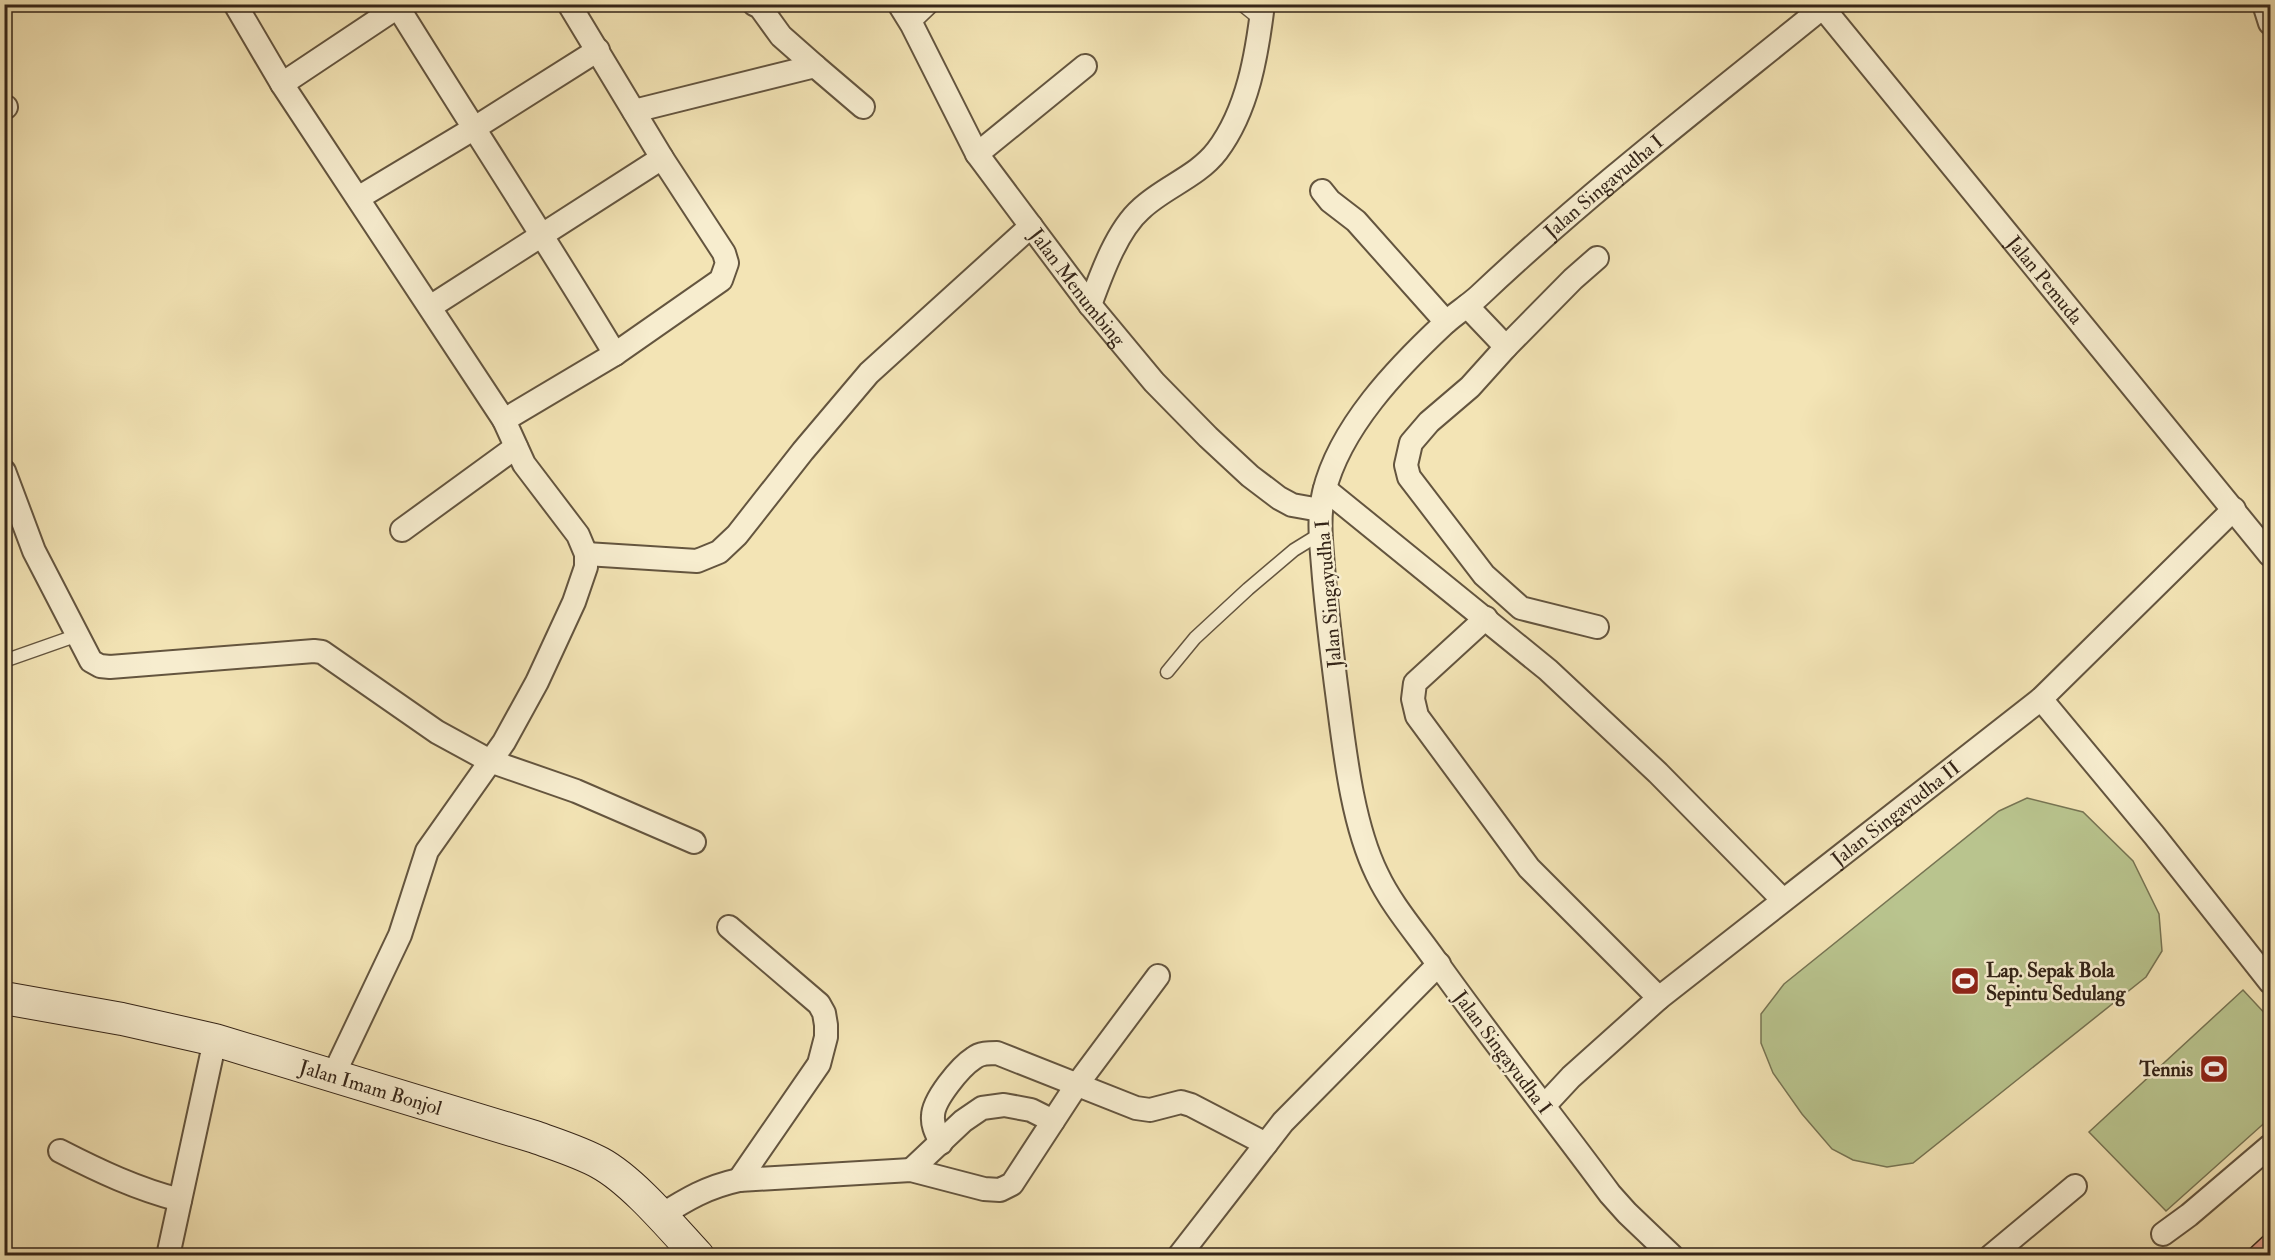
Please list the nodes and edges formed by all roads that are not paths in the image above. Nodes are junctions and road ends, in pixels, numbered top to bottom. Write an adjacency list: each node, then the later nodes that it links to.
1 (235, 4): 16 (street)
2 (569, 4): 13 (street)
3 (754, 4): 14 (street)
4 (899, 4): 12 (street, Jalan Menumbing)
5 (934, 4): 12 (lane)
6 (1241, 4): 10 (lane)
7 (2264, 4): 11 (street)
8 (399, 5): 16 (street); 19 (street)
9 (1821, 6): 28 (street, Jalan Singayudha I); 37 (street, Jalan Pemuda)
10 (1262, 12): 27 (street)
11 (2271, 23)
12 (912, 25): 20 (street, Jalan Menumbing)
13 (598, 50): 18 (street); 19 (street)
14 (815, 66): 17 (street); 18 (street)
15 (1085, 66): 20 (street)
16 (282, 84): 23 (street)
17 (863, 107)
18 (634, 111): 21 (street)
19 (473, 129): 23 (street); 25 (street)
20 (977, 154): 24 (street, Jalan Menumbing)
21 (662, 158): 25 (street); 32 (street)
22 (1322, 191): 30 (street)
23 (358, 198): 29 (street)
24 (1031, 226): 27 (street, Jalan Menumbing); 40 (street)
25 (543, 233): 29 (street); 32 (street)
26 (1598, 258): 31 (street)
27 (1090, 305): 36 (street, Jalan Menumbing)
28 (1467, 306): 30 (street, Jalan Singayudha I); 31 (street)
29 (430, 307): 33 (street)
30 (1446, 322): 36 (street, Jalan Singayudha I)
31 (1506, 347): 43 (street)
32 (615, 354): 33 (street)
33 (504, 420): 34 (street)
34 (516, 447): 38 (street); 40 (street)
35 (4, 471): 44 (street)
36 (1322, 500): 39 (street, Jalan Singayudha I); 42 (street)
37 (2234, 509): 41 (street, Jalan Pemuda); 47 (street, Jalan Singayudha II)
38 (402, 530)
39 (1320, 534): 46 (lane); 52 (street, Jalan Singayudha I)
40 (586, 554): 48 (street)
41 (2271, 555)
42 (1486, 618): 50 (street); 56 (street)
43 (1597, 627)
44 (78, 635): 45 (lane); 48 (street)
45 (4, 661)
46 (1167, 672)
47 (2041, 699): 50 (street, Jalan Singayudha II); 54 (street)
48 (490, 761): 49 (street); 58 (street)
49 (694, 842)
50 (1784, 900): 56 (street, Jalan Singayudha II)
51 (729, 927): 67 (street)
52 (1438, 964): 60 (street, Jalan Singayudha I); 63 (street)
53 (1158, 976): 59 (street)
54 (2271, 982)
55 (4, 998): 57 (main road, Jalan Imam Bonjol)
56 (1659, 998): 60 (street, Jalan Singayudha II)
57 (214, 1040): 58 (main road, Jalan Imam Bonjol); 69 (street)
58 (332, 1078): 70 (main road, Jalan Imam Bonjol)
59 (1076, 1086): 61 (street); 62 (street); 63 (street)
60 (1544, 1106): 75 (street, Jalan Singayudha I)
61 (1053, 1121): 62 (street); 66 (street)
62 (941, 1143): 66 (street)
63 (1266, 1144): 74 (street)
64 (2271, 1146): 71 (street)
65 (60, 1151): 69 (street)
66 (912, 1170): 67 (street)
67 (739, 1180): 70 (street)
68 (2074, 1186): 76 (street)
69 (180, 1200): 72 (street)
70 (660, 1216): 73 (main road, Jalan Imam Bonjol)
71 (2163, 1234)
72 (168, 1256)
73 (698, 1256)
74 (1179, 1256)
75 (1672, 1256)
76 (1991, 1256)

